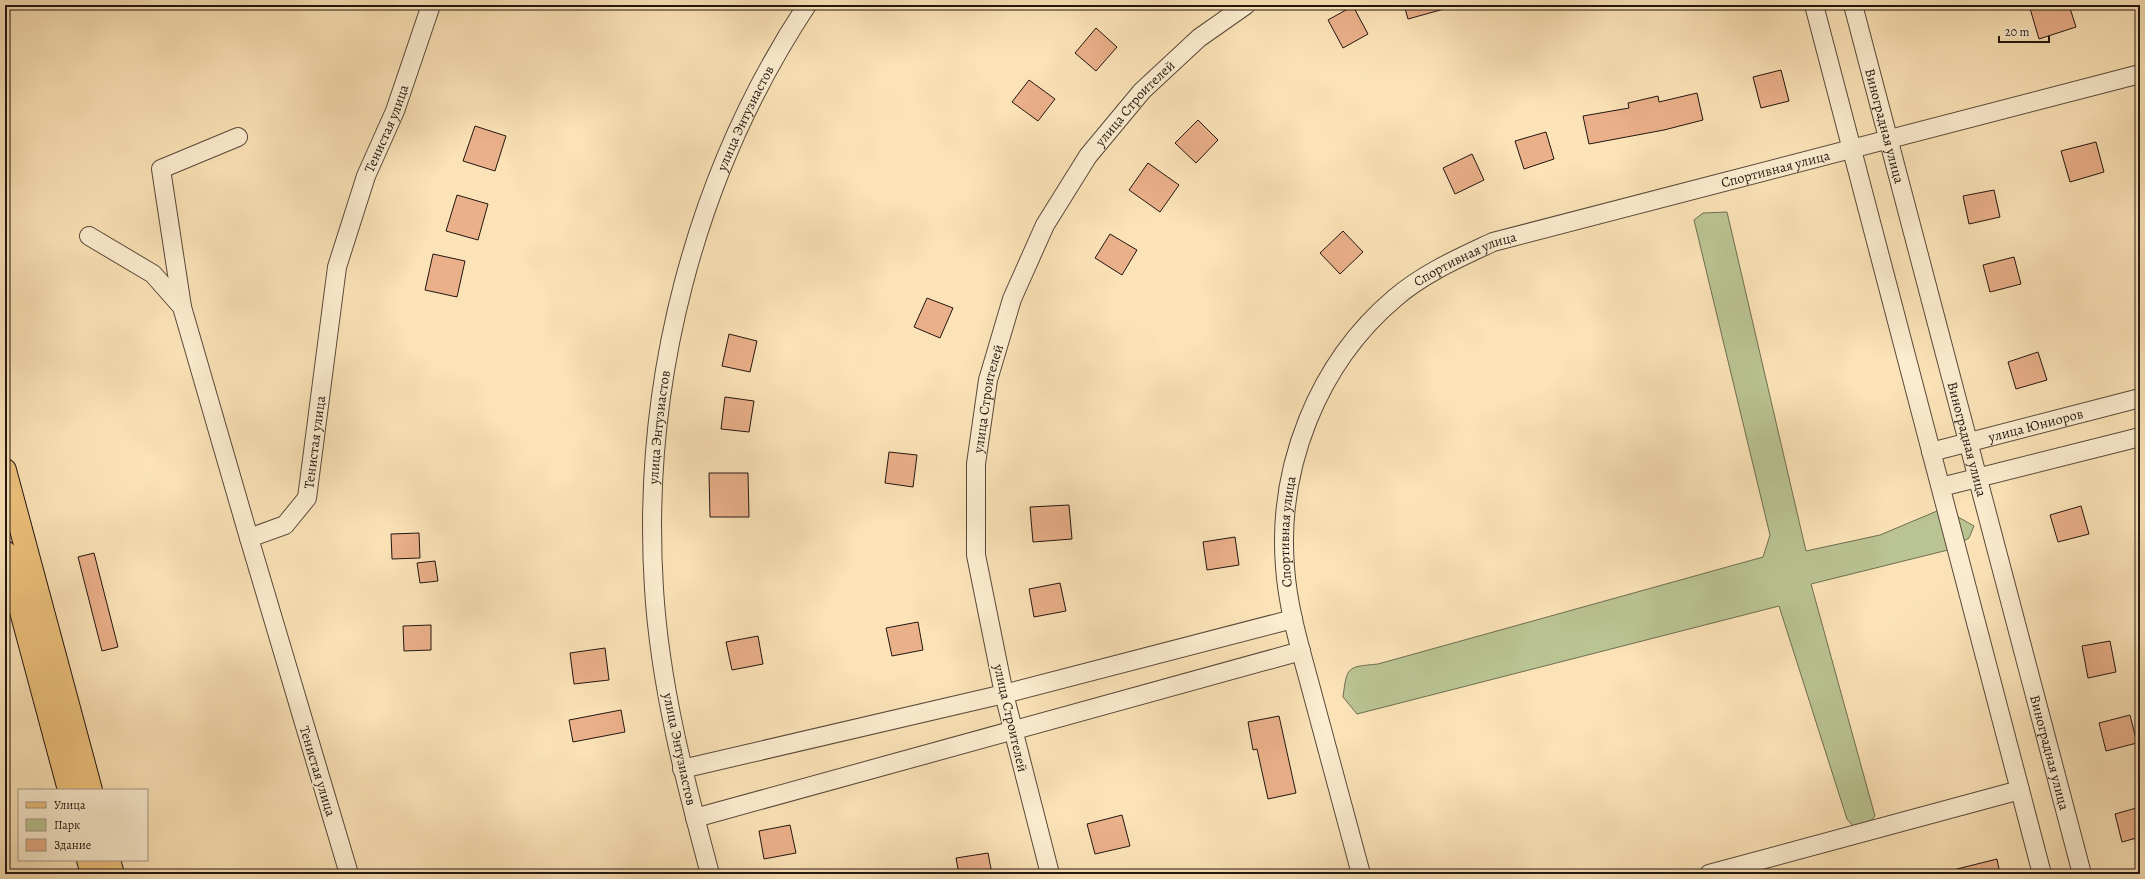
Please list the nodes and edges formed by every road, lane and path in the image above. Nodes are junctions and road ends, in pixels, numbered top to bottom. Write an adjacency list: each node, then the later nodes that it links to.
1 (431, 5): 19 (street, Тенистая улица)
2 (807, 5): 25 (street, улица Энтузиастов)
3 (1246, 5): 23 (street, улица Строителей)
4 (1814, 5): 9 (street)
5 (1853, 5): 8 (street, Виноградная улица)
6 (2140, 74): 8 (street, Спортивная улица)
7 (238, 137): 11 (street)
8 (1889, 140): 9 (street, Спортивная улица); 14 (street, Виноградная улица)
9 (1852, 149): 15 (street); 21 (street, Спортивная улица)
10 (89, 236): 11 (street)
11 (182, 307): 19 (street)
12 (2140, 398): 14 (street, улица Юниоров)
13 (2140, 437): 17 (street)
14 (1968, 442): 15 (street, улица Юниоров); 17 (street, Виноградная улица)
15 (1931, 452): 18 (street)
16 (5, 470): 27 (main road)
17 (1978, 478): 18 (street); 40 (street, Виноградная улица)
18 (1941, 487): 28 (street)
19 (249, 538): 34 (street, Тенистая улица)
20 (5, 552): 26 (main road)
21 (1293, 619): 22 (street, Спортивная улица); 23 (street)
22 (1301, 651): 24 (street); 37 (street, Спортивная улица)
23 (1004, 694): 24 (street, улица Строителей); 25 (street)
24 (1014, 729): 29 (street); 36 (street, улица Строителей)
25 (682, 769): 29 (street, улица Энтузиастов)
26 (69, 789)
27 (91, 789)
28 (2020, 790): 38 (street); 39 (street)
29 (695, 818): 35 (street, улица Энтузиастов)
30 (88, 861): 32 (main road)
31 (109, 861): 33 (main road)
32 (92, 874)
33 (113, 874)
34 (349, 874)
35 (710, 874)
36 (1050, 874)
37 (1361, 874)
38 (1709, 874)
39 (2042, 874)
40 (2082, 874)

